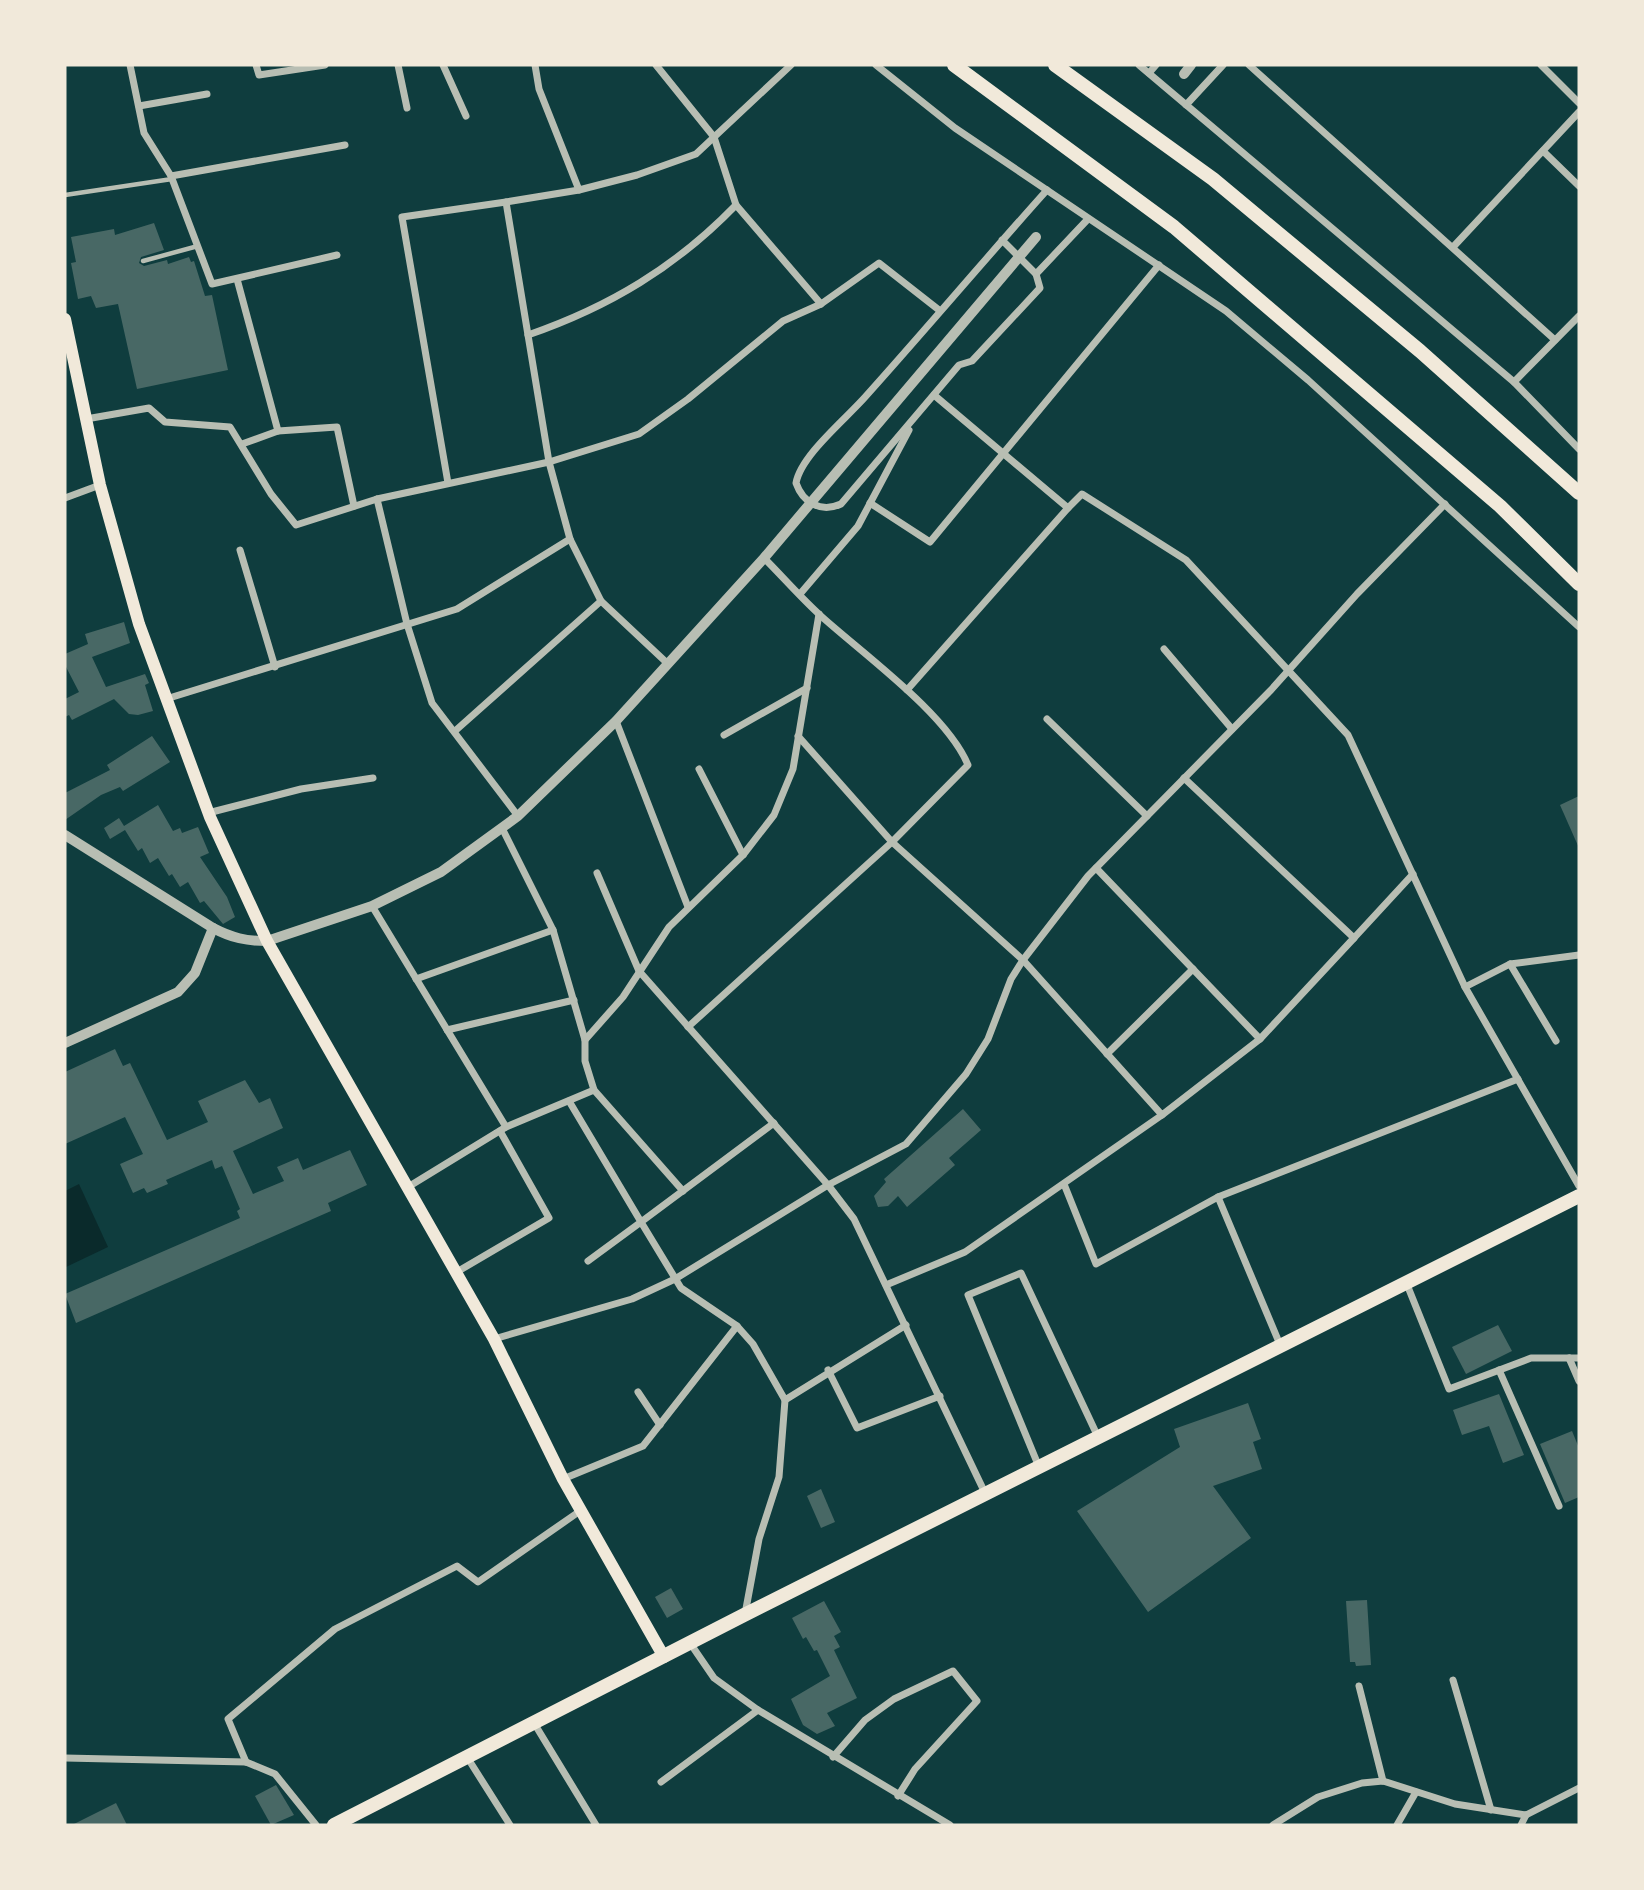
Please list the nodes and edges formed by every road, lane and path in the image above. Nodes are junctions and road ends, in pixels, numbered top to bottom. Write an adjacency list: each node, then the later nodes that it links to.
1 (130, 65): 21 (street)
2 (256, 65): 3 (street)
3 (326, 65)
4 (398, 65): 22 (street)
5 (443, 65): 24 (street)
6 (535, 65): 30 (street)
7 (656, 65): 25 (street)
8 (791, 65): 25 (street)
9 (876, 65): 31 (street)
10 (954, 65): 73 (main road)
11 (1055, 65): 62 (main road)
12 (1139, 65): 17 (street)
13 (1156, 65): 17 (street)
14 (1223, 65): 20 (street)
15 (1249, 65): 39 (street)
16 (1541, 65): 19 (street)
17 (1149, 73): 20 (street)
18 (208, 94): 21 (street)
19 (1579, 103)
20 (1186, 105): 51 (street)
21 (139, 106): 28 (street)
22 (407, 108)
23 (1579, 112): 27 (street)
24 (466, 116)
25 (714, 137): 30 (street); 34 (street)
26 (345, 145): 28 (street)
27 (1543, 151): 29 (street); 39 (street)
28 (172, 177): 32 (lane); 38 (street)
29 (1579, 186)
30 (579, 190): 33 (street)
31 (1047, 190): 35 (street); 37 (street)
32 (65, 195)
33 (506, 202): 49 (street); 60 (street)
34 (736, 205): 45 (street); 49 (street)
35 (1088, 219): 42 (street); 43 (street)
36 (1036, 237): 65 (street)
37 (1002, 240): 43 (street); 46 (street)
38 (198, 246): 41 (lane); 44 (street)
39 (1454, 246): 50 (street)
40 (337, 255): 44 (street)
41 (144, 261)
42 (1159, 265): 58 (street); 67 (street)
43 (1036, 274): 52 (street)
44 (237, 279): 55 (street)
45 (821, 304): 46 (street); 59 (street)
46 (940, 310): 65 (street)
47 (1579, 316): 50 (street)
48 (65, 319): 54 (main road)
49 (528, 335): 59 (street)
50 (1555, 340): 51 (street)
51 (1514, 383): 57 (street)
52 (934, 395): 53 (street); 58 (street)
53 (918, 414): 65 (street); 66 (street)
54 (86, 419): 56 (street); 61 (main road)
55 (278, 431): 56 (street); 68 (street)
56 (242, 444): 68 (street)
57 (1579, 449)
58 (1004, 454): 66 (street); 69 (street)
59 (549, 461): 60 (street); 70 (street)
60 (448, 484): 64 (street)
61 (100, 485): 63 (street); 85 (main road)
62 (1579, 493)
63 (65, 498)
64 (377, 499): 68 (street); 77 (street)
65 (809, 503): 72 (street)
66 (870, 503): 74 (street)
67 (1445, 504): 78 (street); 82 (street)
68 (354, 506)
69 (1068, 508): 82 (street); 84 (street)
70 (570, 539): 75 (street); 77 (street)
71 (240, 550): 81 (street)
72 (764, 558): 74 (street); 80 (street)
73 (1579, 584)
74 (800, 594): 76 (street)
75 (601, 601): 80 (street); 89 (street)
76 (819, 614): 83 (street); 84 (street)
77 (407, 624): 81 (street); 89 (street)
78 (1579, 627)
79 (1164, 649): 88 (street)
80 (667, 663): 87 (street)
81 (275, 667): 85 (street)
82 (1289, 670): 88 (street); 104 (street)
83 (807, 688): 90 (street); 91 (street)
84 (906, 690): 100 (street)
85 (165, 699): 95 (main road)
86 (1047, 719): 97 (street)
87 (616, 721): 96 (street); 106 (street)
88 (1232, 729): 94 (street)
89 (455, 731): 96 (street)
90 (724, 735)
91 (798, 736): 100 (street); 101 (street)
92 (699, 769): 101 (street)
93 (373, 778): 95 (street)
94 (1184, 778): 97 (street); 109 (street)
95 (208, 813): 110 (main road)
96 (518, 816): 98 (street)
97 (1147, 816): 102 (street)
98 (502, 828): 105 (street); 108 (street)
99 (65, 835): 107 (street)
100 (892, 842): 112 (street); 119 (street)
101 (743, 855): 106 (street)
102 (1096, 867): 112 (street); 114 (street)
103 (597, 873): 115 (street)
104 (1413, 874): 109 (street); 117 (street)
105 (372, 906): 110 (street); 116 (street)
106 (688, 907): 115 (street)
107 (213, 929): 110 (street); 124 (street)
108 (553, 930): 116 (street); 118 (street)
109 (1354, 938): 121 (street)
110 (267, 941): 135 (main road)
111 (1579, 955): 113 (street)
112 (1023, 960): 125 (street); 133 (street)
113 (1510, 964): 117 (street); 123 (street)
114 (1193, 969): 121 (street); 125 (street)
115 (639, 971): 119 (street); 122 (street)
116 (416, 979): 120 (street)
117 (1465, 987): 126 (street)
118 (574, 1000): 120 (street); 122 (street)
119 (688, 1027): 130 (street)
120 (447, 1030): 131 (street)
121 (1260, 1039): 129 (street)
122 (585, 1040): 127 (street)
123 (1556, 1041)
124 (65, 1042)
125 (1107, 1054): 129 (street)
126 (1518, 1079): 134 (street); 138 (street)
127 (594, 1090): 128 (street); 136 (street)
128 (569, 1101): 131 (street); 139 (street)
129 (1162, 1115): 132 (street)
130 (774, 1124): 133 (street); 136 (street)
131 (503, 1129): 135 (street); 141 (street)
132 (1064, 1184): 138 (street); 144 (street)
133 (828, 1185): 142 (street); 144 (street)
134 (1579, 1186)
135 (408, 1187): 141 (main road)
136 (683, 1191): 139 (street)
137 (1579, 1196): 143 (main road)
138 (1218, 1197): 148 (street)
139 (641, 1222): 140 (street); 142 (street)
140 (588, 1261)
141 (454, 1274): 147 (main road)
142 (675, 1279): 146 (street); 147 (street)
143 (1406, 1282): 148 (main road); 152 (street)
144 (886, 1285): 145 (street)
145 (906, 1325): 151 (street); 155 (street)
146 (737, 1326): 156 (street); 157 (street)
147 (494, 1339): 160 (main road)
148 (1281, 1347): 158 (main road)
149 (1569, 1358): 150 (street); 152 (street); 153 (street)
150 (1579, 1358)
151 (828, 1370): 155 (street); 156 (street)
152 (1499, 1370): 162 (street)
153 (1579, 1381)
154 (638, 1392): 157 (street)
155 (940, 1396): 161 (street)
156 (785, 1399): 164 (street)
157 (660, 1425): 160 (street)
158 (1098, 1437): 159 (main road); 159 (street)
159 (1039, 1467): 161 (main road)
160 (563, 1479): 163 (main road)
161 (985, 1493): 164 (main road)
162 (1559, 1506)
163 (580, 1511): 166 (main road); 174 (street)
164 (744, 1615): 165 (main road)
165 (690, 1643): 166 (main road); 169 (street)
166 (664, 1657): 170 (main road)
167 (1453, 1680): 180 (street)
168 (1359, 1686): 175 (street)
169 (758, 1710): 172 (street); 176 (street)
170 (533, 1722): 171 (main road); 186 (street)
171 (467, 1756): 182 (main road); 185 (street)
172 (833, 1757): 179 (street); 179 (street)
173 (65, 1758): 174 (street)
174 (246, 1762): 183 (street)
175 (1383, 1781): 178 (street); 188 (street)
176 (661, 1782)
177 (1579, 1788): 181 (street)
178 (1416, 1792): 180 (street); 189 (street)
179 (898, 1796): 187 (street)
180 (1491, 1810): 181 (street)
181 (1526, 1815): 190 (street)
182 (352, 1821): 184 (main road)
183 (316, 1825)
184 (334, 1825)
185 (510, 1825)
186 (596, 1825)
187 (950, 1825)
188 (1273, 1825)
189 (1396, 1825)
190 (1521, 1825)

